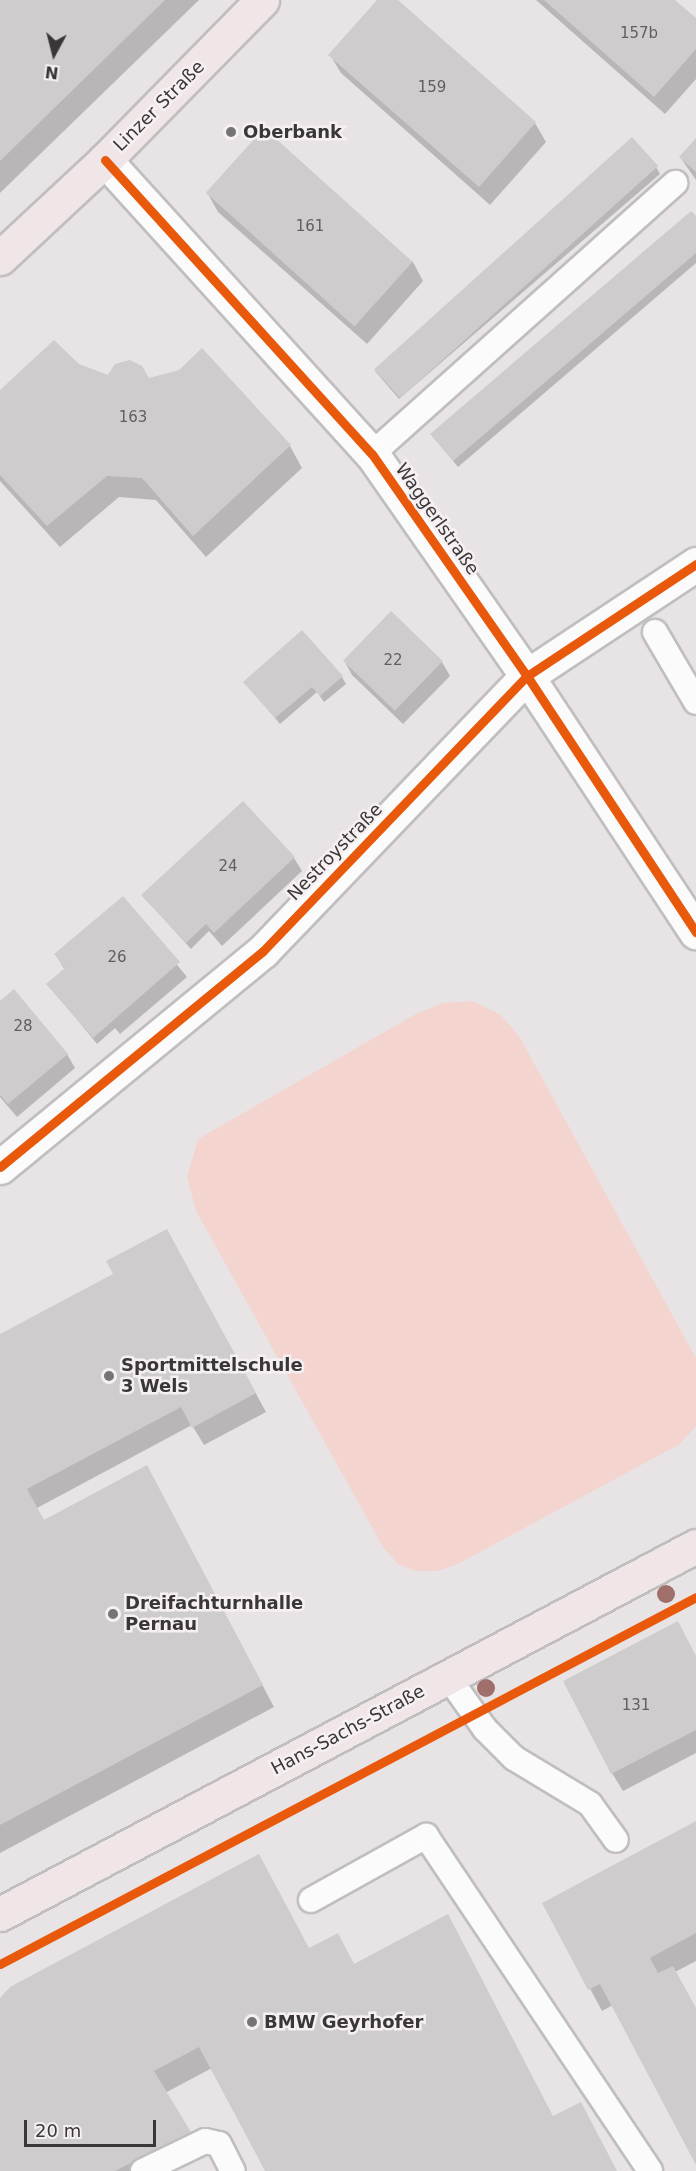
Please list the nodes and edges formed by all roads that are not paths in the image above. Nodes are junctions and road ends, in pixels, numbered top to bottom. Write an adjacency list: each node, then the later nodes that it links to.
1 (262, 0): 2 (main road, Linzer Straße)
2 (105, 160): 4 (main road, Linzer Straße); 5 (street, Waggerlstraße)
3 (675, 183): 5 (lane)
4 (0, 258)
5 (372, 454): 8 (street, Waggerlstraße)
6 (696, 564): 8 (street, Nestroystraße)
7 (655, 632): 9 (lane)
8 (527, 676): 10 (street, Waggerlstraße); 11 (street, Nestroystraße)
9 (696, 702)
10 (696, 932)
11 (0, 1167)
12 (696, 1546): 13 (main road, Hans-Sachs-Straße)
13 (448, 1677): 14 (lane); 16 (main road, Hans-Sachs-Straße)
14 (616, 1840)
15 (311, 1900): 19 (lane)
16 (0, 1914)
17 (143, 2171): 18 (lane)
18 (233, 2171)
19 (650, 2171)

